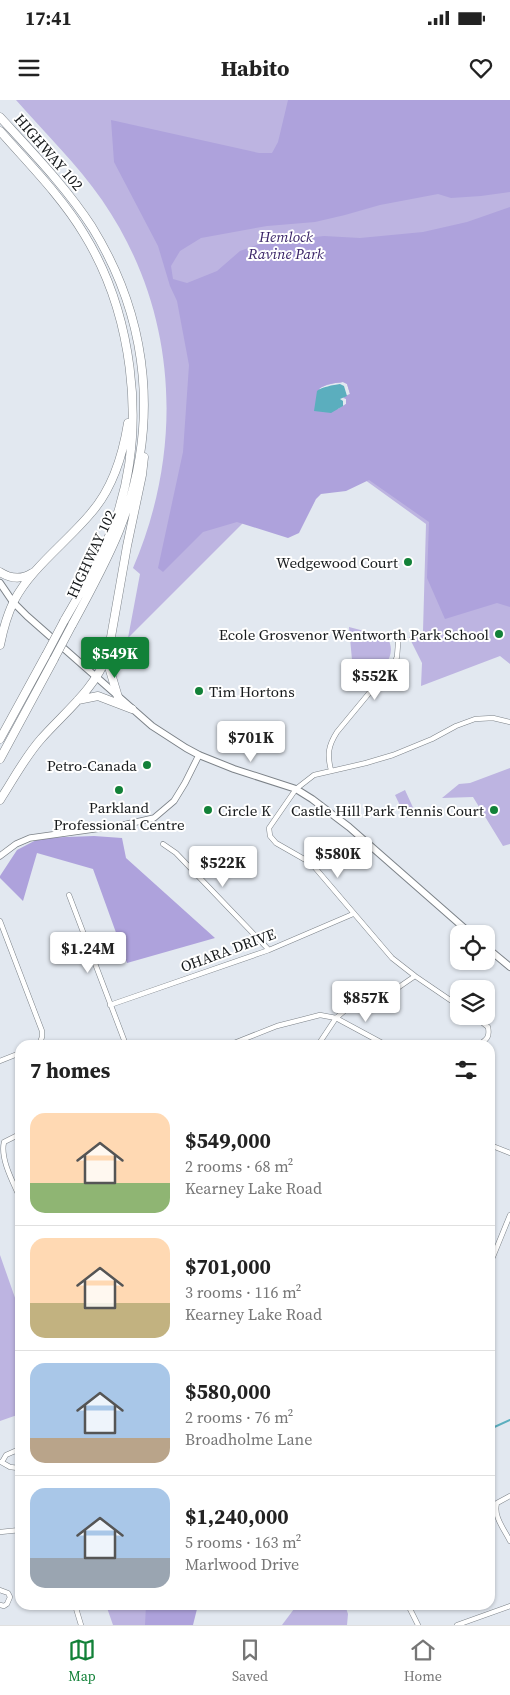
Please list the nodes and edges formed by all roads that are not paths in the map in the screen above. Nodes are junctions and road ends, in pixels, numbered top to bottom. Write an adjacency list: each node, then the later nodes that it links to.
1 (0, 117): 4 (highway, HIGHWAY 102)
2 (0, 131): 3 (highway, HIGHWAY 102)
3 (131, 391): 5 (highway); 17 (highway, HIGHWAY 102, bridge)
4 (145, 423): 11 (highway); 19 (highway, HIGHWAY 102, bridge)
5 (40, 568): 6 (highway); 8 (highway)
6 (0, 572)
7 (0, 583): 8 (main road)
8 (13, 602): 10 (highway); 12 (main road)
9 (399, 631): 20 (street)
10 (0, 645)
11 (108, 654): 12 (highway); 13 (highway)
12 (97, 678): 13 (main road); 14 (highway)
13 (118, 697): 15 (main road)
14 (78, 700): 15 (highway); 22 (highway)
15 (132, 708): 18 (main road)
16 (510, 722): 20 (street)
17 (0, 740)
18 (199, 756): 21 (main road); 24 (street)
19 (0, 759)
20 (330, 770): 21 (street)
21 (296, 789): 26 (street); 28 (main road)
22 (0, 800)
23 (163, 844): 29 (street)
24 (0, 856)
25 (69, 895): 34 (street)
26 (353, 914): 29 (street, OHARA DRIVE); 32 (street)
27 (0, 921): 37 (street)
28 (462, 925)
29 (269, 950): 34 (street, OHARA DRIVE)
30 (495, 954): 31 (main road)
31 (510, 967)
32 (415, 976): 33 (street); 35 (street)
33 (450, 1000)
34 (110, 1005): 38 (street)
35 (336, 1018): 39 (street); 40 (street); 41 (street)
36 (485, 1025): 42 (street)
37 (41, 1040)
38 (124, 1040)
39 (242, 1040)
40 (321, 1040)
41 (377, 1040)
42 (486, 1040)
43 (15, 1055): 44 (street)
44 (0, 1061)
45 (15, 1136): 48 (street)
46 (495, 1147): 47 (street)
47 (510, 1153)
48 (15, 1187)
49 (510, 1215): 50 (street)
50 (495, 1252)
51 (15, 1451): 52 (street)
52 (1, 1462): 53 (street)
53 (15, 1468)
54 (510, 1496): 57 (street)
55 (15, 1530): 56 (street)
56 (0, 1532)
57 (510, 1541)
58 (0, 1590): 59 (street)
59 (0, 1605)
60 (510, 1606): 65 (street)
61 (76, 1610): 63 (street)
62 (410, 1610): 64 (street)
63 (81, 1625)
64 (418, 1625)
65 (459, 1625)

